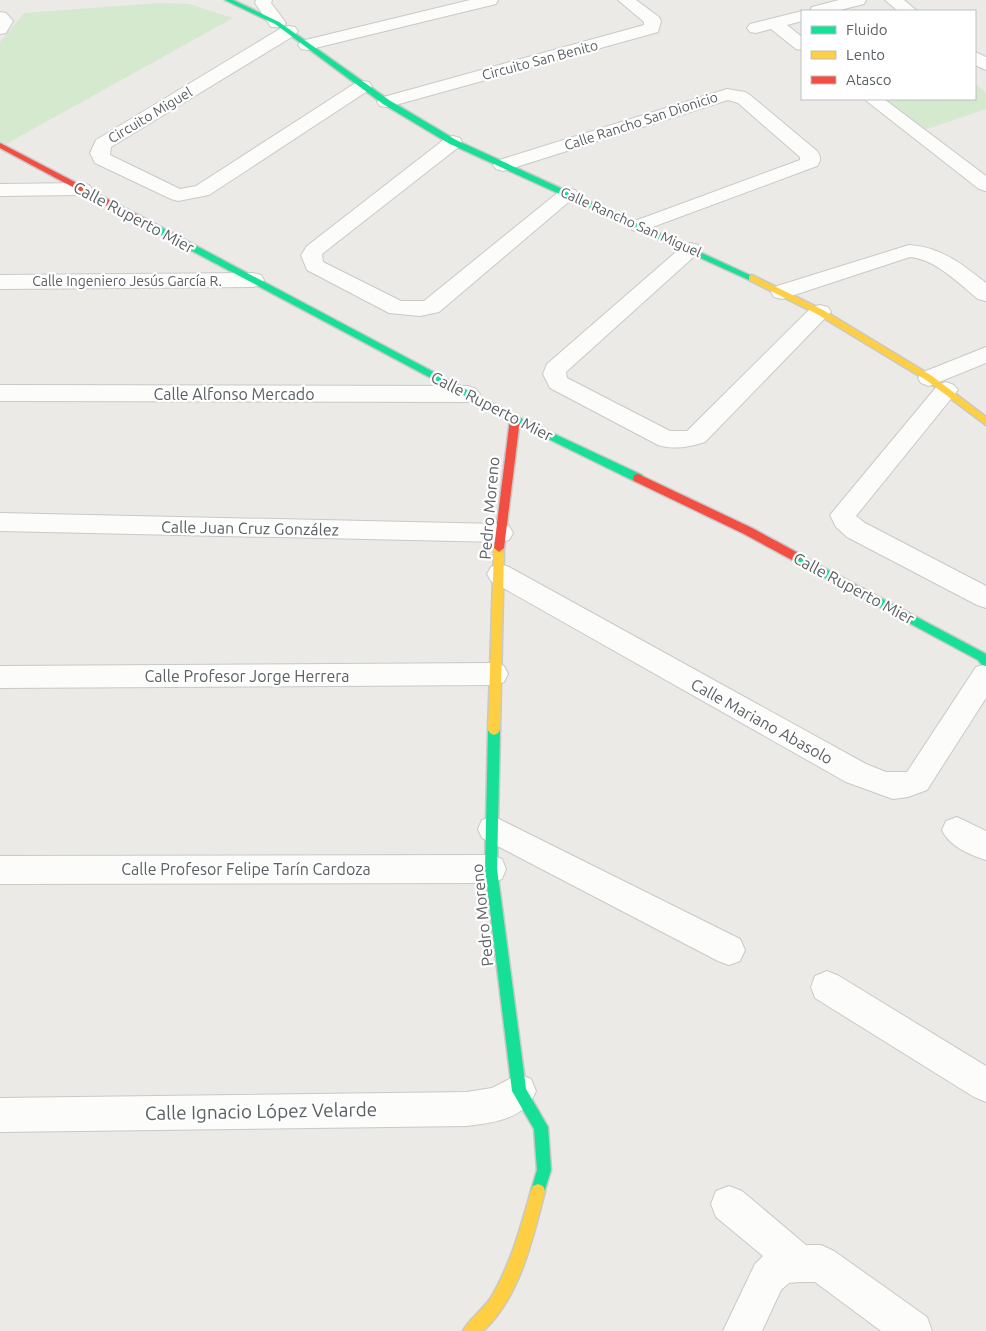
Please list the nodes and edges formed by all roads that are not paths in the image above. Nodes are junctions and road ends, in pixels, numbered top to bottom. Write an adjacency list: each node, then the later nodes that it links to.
1 (228, 0): 11 (street, Calle Rancho San Miguel)
2 (264, 0): 11 (street, Calle Rancho San Miguel)
3 (490, 0): 14 (street)
4 (626, 0): 17 (street, Circuito San Benito)
5 (858, 0): 7 (street)
6 (893, 0): 8 (street)
7 (822, 10)
8 (908, 10)
9 (801, 16): 10 (street)
10 (774, 24): 12 (street); 13 (street)
11 (283, 27): 14 (street, Calle Rancho San Miguel); 15 (street, Circuito Miguel)
12 (756, 28)
13 (801, 44)
14 (307, 45): 15 (street, Calle Rancho San Miguel)
15 (363, 86): 17 (street, Calle Rancho San Miguel)
16 (874, 100): 21 (street)
17 (386, 102): 18 (street, Calle Rancho San Miguel)
18 (453, 142): 20 (street, Calle Rancho San Miguel); 24 (street)
19 (0, 145): 22 (street, Calle Ruperto Mier)
20 (503, 165): 24 (street, Calle Rancho San Miguel); 25 (street, Calle Rancho San Dionicio)
21 (986, 185)
22 (82, 189): 23 (street); 27 (street, Calle Ruperto Mier)
23 (0, 190)
24 (568, 194): 25 (street, Calle Rancho San Miguel)
25 (639, 226): 26 (street, Calle Rancho San Miguel)
26 (691, 249): 29 (street, Calle Rancho San Miguel); 31 (street)
27 (254, 280): 28 (street, Calle Ingeniero Jesús García R.); 35 (street, Calle Ruperto Mier)
28 (0, 282)
29 (782, 292): 30 (street); 31 (street, Calle Rancho San Miguel)
30 (986, 294)
31 (820, 312): 33 (street, Calle Rancho San Miguel)
32 (986, 354): 33 (street)
33 (937, 384): 37 (street, Calle Rancho San Miguel); 41 (street)
34 (0, 393): 35 (street, Calle Alfonso Mercado)
35 (468, 394): 36 (street, Calle Ruperto Mier)
36 (515, 419): 39 (street, Pedro Moreno); 42 (street, Calle Ruperto Mier)
37 (986, 422)
38 (0, 522): 39 (street, Calle Juan Cruz González)
39 (500, 533): 40 (street, Pedro Moreno)
40 (500, 574): 43 (street, Pedro Moreno); 44 (street, Calle Mariano Abasolo)
41 (986, 598)
42 (986, 662)
43 (494, 674): 45 (street, Calle Profesor Jorge Herrera); 46 (street, Pedro Moreno)
44 (986, 674)
45 (0, 677)
46 (494, 829): 49 (street, Pedro Moreno); 51 (street)
47 (957, 830): 48 (street)
48 (986, 847)
49 (491, 868): 50 (street, Calle Profesor Felipe Tarín Cardoza); 54 (street, Pedro Moreno)
50 (0, 870)
51 (729, 950)
52 (827, 987): 53 (street)
53 (986, 1085)
54 (519, 1091): 55 (street, Calle Ignacio López Velarde); 58 (street, Pedro Moreno)
55 (0, 1115)
56 (729, 1204): 57 (street)
57 (798, 1263): 59 (street); 60 (street)
58 (474, 1329)
59 (742, 1331)
60 (912, 1331)

